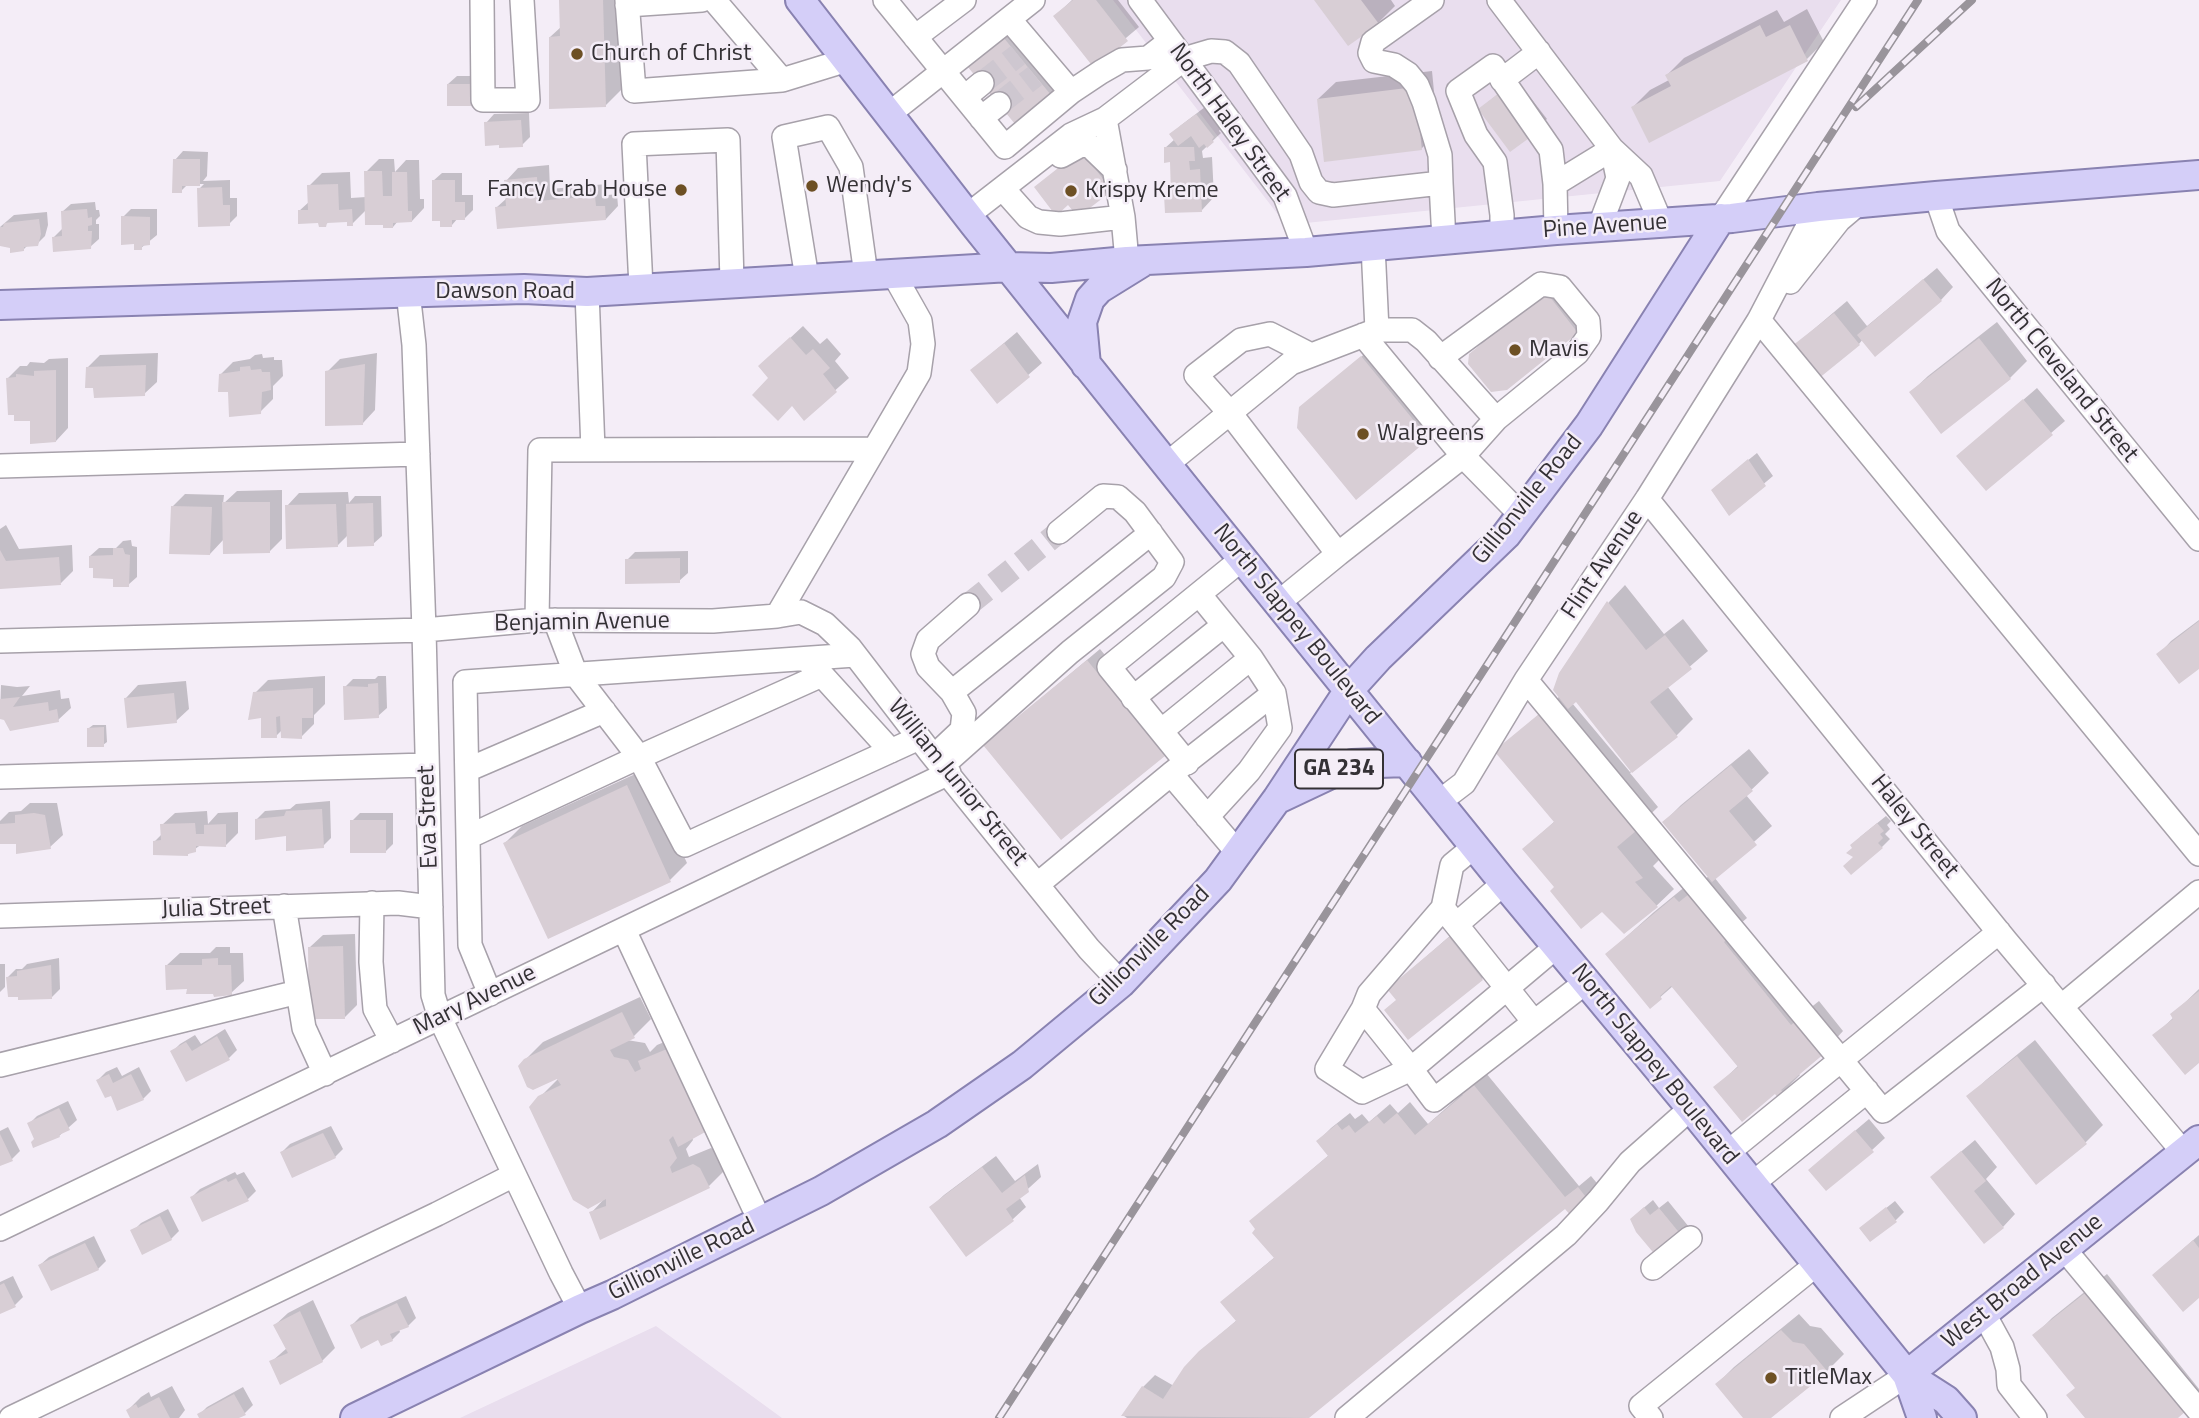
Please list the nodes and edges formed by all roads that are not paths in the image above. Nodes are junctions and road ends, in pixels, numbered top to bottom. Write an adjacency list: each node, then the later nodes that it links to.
1 (482, 0): 2 (street)
2 (522, 0)
3 (702, 0): 13 (street)
4 (714, 0): 21 (street)
5 (800, 0): 19 (main road, North Slappey Boulevard)
6 (885, 0): 15 (street)
7 (964, 0): 15 (street)
8 (1033, 0): 14 (street)
9 (1140, 0): 16 (street, North Haley Street)
10 (1432, 0): 30 (street)
11 (1499, 0): 17 (street)
12 (1865, 0): 39 (street)
13 (627, 3): 21 (street)
14 (1009, 19): 20 (street); 23 (street)
15 (915, 37): 20 (street)
16 (1170, 41): 18 (street, North Haley Street); 23 (street)
17 (1539, 52): 22 (street); 26 (street)
18 (1184, 59): 25 (street); 29 (street); 33 (street, North Haley Street)
19 (847, 60): 21 (street); 24 (main road, North Slappey Boulevard)
20 (943, 71): 23 (street); 24 (street)
21 (782, 80)
22 (1502, 80): 32 (street); 43 (street)
23 (1070, 92)
24 (889, 114): 37 (main road, North Slappey Boulevard)
25 (1105, 119): 27 (street); 31 (street)
26 (1612, 149): 32 (street); 40 (street); 41 (street)
27 (1115, 170): 31 (street); 38 (street)
28 (2199, 175): 34 (main road, Pine Avenue)
29 (1311, 182): 30 (street); 33 (street)
30 (1441, 183): 44 (street)
31 (1010, 184): 37 (street); 38 (street)
32 (1555, 184): 42 (street)
33 (1285, 196): 46 (street, North Haley Street)
34 (1936, 196): 35 (main road, Pine Avenue); 73 (street, North Cleveland Street)
35 (1859, 203): 36 (main road, Pine Avenue); 56 (street, Flint Avenue)
36 (1818, 207): 39 (main road, Pine Avenue); 56 (street, Flint Avenue)
37 (968, 215): 48 (main road, North Slappey Boulevard)
38 (1123, 217): 47 (street)
39 (1721, 218): 40 (main road, Pine Avenue); 70 (main road, Gillionville Road)
40 (1661, 223): 41 (main road, Pine Avenue)
41 (1599, 228): 42 (main road, Pine Avenue)
42 (1556, 230): 43 (main road, Pine Avenue)
43 (1502, 236): 44 (main road, Pine Avenue)
44 (1444, 240): 45 (main road, Pine Avenue)
45 (1373, 246): 46 (main road, Pine Avenue); 57 (street)
46 (1306, 252): 47 (main road, Pine Avenue)
47 (1135, 261): 48 (main road, Pine Avenue); 60 (main road)
48 (1010, 267): 49 (main road, Dawson Road); 60 (main road, North Slappey Boulevard)
49 (880, 274): 50 (main road, Dawson Road); 50 (street); 63 (street)
50 (807, 278): 51 (main road, Dawson Road)
51 (732, 282): 52 (main road, Dawson Road); 52 (street)
52 (641, 287): 54 (main road, Dawson Road)
53 (408, 292): 54 (main road, Dawson Road); 55 (main road, Dawson Road); 65 (street, Eva Street)
54 (587, 292): 64 (street)
55 (0, 305)
56 (1759, 320): 69 (street, Flint Avenue); 110 (street)
57 (1370, 332): 58 (street); 59 (street); 66 (street)
58 (1311, 355): 61 (street); 61 (street)
59 (1440, 358): 62 (street); 62 (street)
60 (1086, 365): 67 (main road, North Slappey Boulevard)
61 (1230, 413): 67 (street); 74 (street)
62 (1496, 419): 66 (street)
63 (874, 449): 64 (street); 79 (street)
64 (593, 450): 80 (street)
65 (418, 454): 68 (street); 82 (street, Eva Street)
66 (1462, 456): 70 (street); 74 (street)
67 (1167, 464): 75 (main road, North Slappey Boulevard)
68 (0, 466)
69 (1647, 499): 89 (street, Flint Avenue); 120 (street, Haley Street)
70 (1521, 515): 90 (main road, Gillionville Road)
71 (1059, 532): 72 (street)
72 (1151, 533): 91 (street); 98 (street)
73 (2199, 539)
74 (1338, 554): 77 (street)
75 (1242, 559): 76 (street); 77 (main road, North Slappey Boulevard)
76 (1199, 594): 81 (street); 93 (street)
77 (1278, 603): 90 (main road, North Slappey Boulevard)
78 (968, 606): 91 (street)
79 (777, 616): 80 (street, Benjamin Avenue); 84 (street, William Junior Street)
80 (546, 620): 82 (street, Benjamin Avenue); 87 (street)
81 (1224, 625): 85 (street); 93 (street)
82 (424, 630): 83 (street, Benjamin Avenue); 100 (street, Eva Street)
83 (0, 641)
84 (855, 655): 86 (street); 98 (street, William Junior Street)
85 (1251, 658): 92 (street); 95 (street)
86 (806, 659): 87 (street); 88 (street)
87 (576, 674): 94 (street); 102 (street)
88 (822, 675): 96 (street); 97 (street)
89 (1526, 680): 105 (street, Flint Avenue); 133 (street)
90 (1349, 690): 99 (main road, North Slappey Boulevard); 104 (main road, Gillionville Road / GA 234)
91 (952, 692): 98 (street)
92 (1274, 692): 101 (street); 106 (street)
93 (1133, 698): 95 (street)
94 (604, 711): 97 (street); 102 (street)
95 (1161, 732): 101 (street)
96 (891, 751): 97 (street); 98 (street)
97 (639, 757): 107 (street)
98 (936, 758): 112 (street, William Junior Street); 119 (street, Mary Avenue)
99 (1407, 762): 104 (main road, GA 234); 105 (main road, North Slappey Boulevard)
100 (427, 765): 103 (street); 116 (street, Eva Street)
101 (1179, 768): 106 (street); 112 (street)
102 (467, 770): 107 (street)
103 (0, 777)
104 (1277, 799): 109 (main road, Gillionville Road / GA 234)
105 (1439, 802): 108 (main road, North Slappey Boulevard)
106 (1207, 817): 109 (street)
107 (468, 837): 127 (street)
108 (1475, 846): 111 (main road, North Slappey Boulevard); 118 (street)
109 (1238, 853): 123 (main road, Gillionville Road / GA 234)
110 (2199, 853)
111 (1504, 883): 118 (street); 121 (main road, North Slappey Boulevard)
112 (1038, 884): 123 (street, William Junior Street)
113 (2199, 892): 128 (street)
114 (372, 904): 115 (street, Julia Street); 116 (street, Julia Street); 132 (street)
115 (284, 906): 117 (street, Julia Street); 126 (street)
116 (431, 907): 130 (street, Eva Street)
117 (0, 916)
118 (1450, 916): 125 (street); 129 (street)
119 (624, 930): 127 (street, Mary Avenue); 143 (street)
120 (1999, 932): 124 (street, Haley Street); 133 (street)
121 (1557, 946): 122 (main road, North Slappey Boulevard); 125 (street)
122 (1586, 982): 131 (street); 138 (main road, North Slappey Boulevard)
123 (1121, 983): 143 (main road, Gillionville Road / GA 234)
124 (2044, 985): 128 (street, Haley Street); 137 (street)
125 (1507, 988): 131 (street); 135 (street)
126 (298, 992): 134 (street); 136 (street)
127 (490, 994): 130 (street, Mary Avenue)
128 (2062, 1006): 139 (street, Haley Street)
129 (1363, 1009): 135 (street); 135 (street)
130 (440, 1018): 132 (street, Mary Avenue); 141 (street, Eva Street)
131 (1534, 1022): 135 (street)
132 (392, 1041): 136 (street, Mary Avenue)
133 (1841, 1060): 137 (street); 140 (street)
134 (0, 1065)
135 (1411, 1069)
136 (325, 1073): 144 (street, Mary Avenue)
137 (1867, 1091): 142 (street)
138 (1691, 1108): 140 (main road, North Slappey Boulevard); 155 (street)
139 (2192, 1146): 146 (main road, West Broad Avenue)
140 (1727, 1153): 142 (main road, North Slappey Boulevard)
141 (514, 1175): 149 (street, Eva Street); 153 (street)
142 (1752, 1184): 147 (main road, North Slappey Boulevard)
143 (760, 1221): 149 (main road, Gillionville Road / GA 234)
144 (0, 1229)
145 (1690, 1238): 148 (street)
146 (2065, 1250): 150 (main road, West Broad Avenue); 152 (street)
147 (1817, 1264): 151 (main road, North Slappey Boulevard); 156 (street)
148 (1653, 1268)
149 (580, 1309): 154 (main road, Gillionville Road / GA 234)
150 (1984, 1314): 151 (main road, West Broad Avenue); 160 (street)
151 (1906, 1375): 157 (street, West Broad Avenue); 158 (main road, North Slappey Boulevard); 159 (main road, North Slappey Boulevard)
152 (2199, 1411)
153 (10, 1418)
154 (355, 1418)
155 (1347, 1418)
156 (1651, 1418)
157 (1843, 1418)
158 (1922, 1418)
159 (1962, 1418)
160 (2035, 1418)

